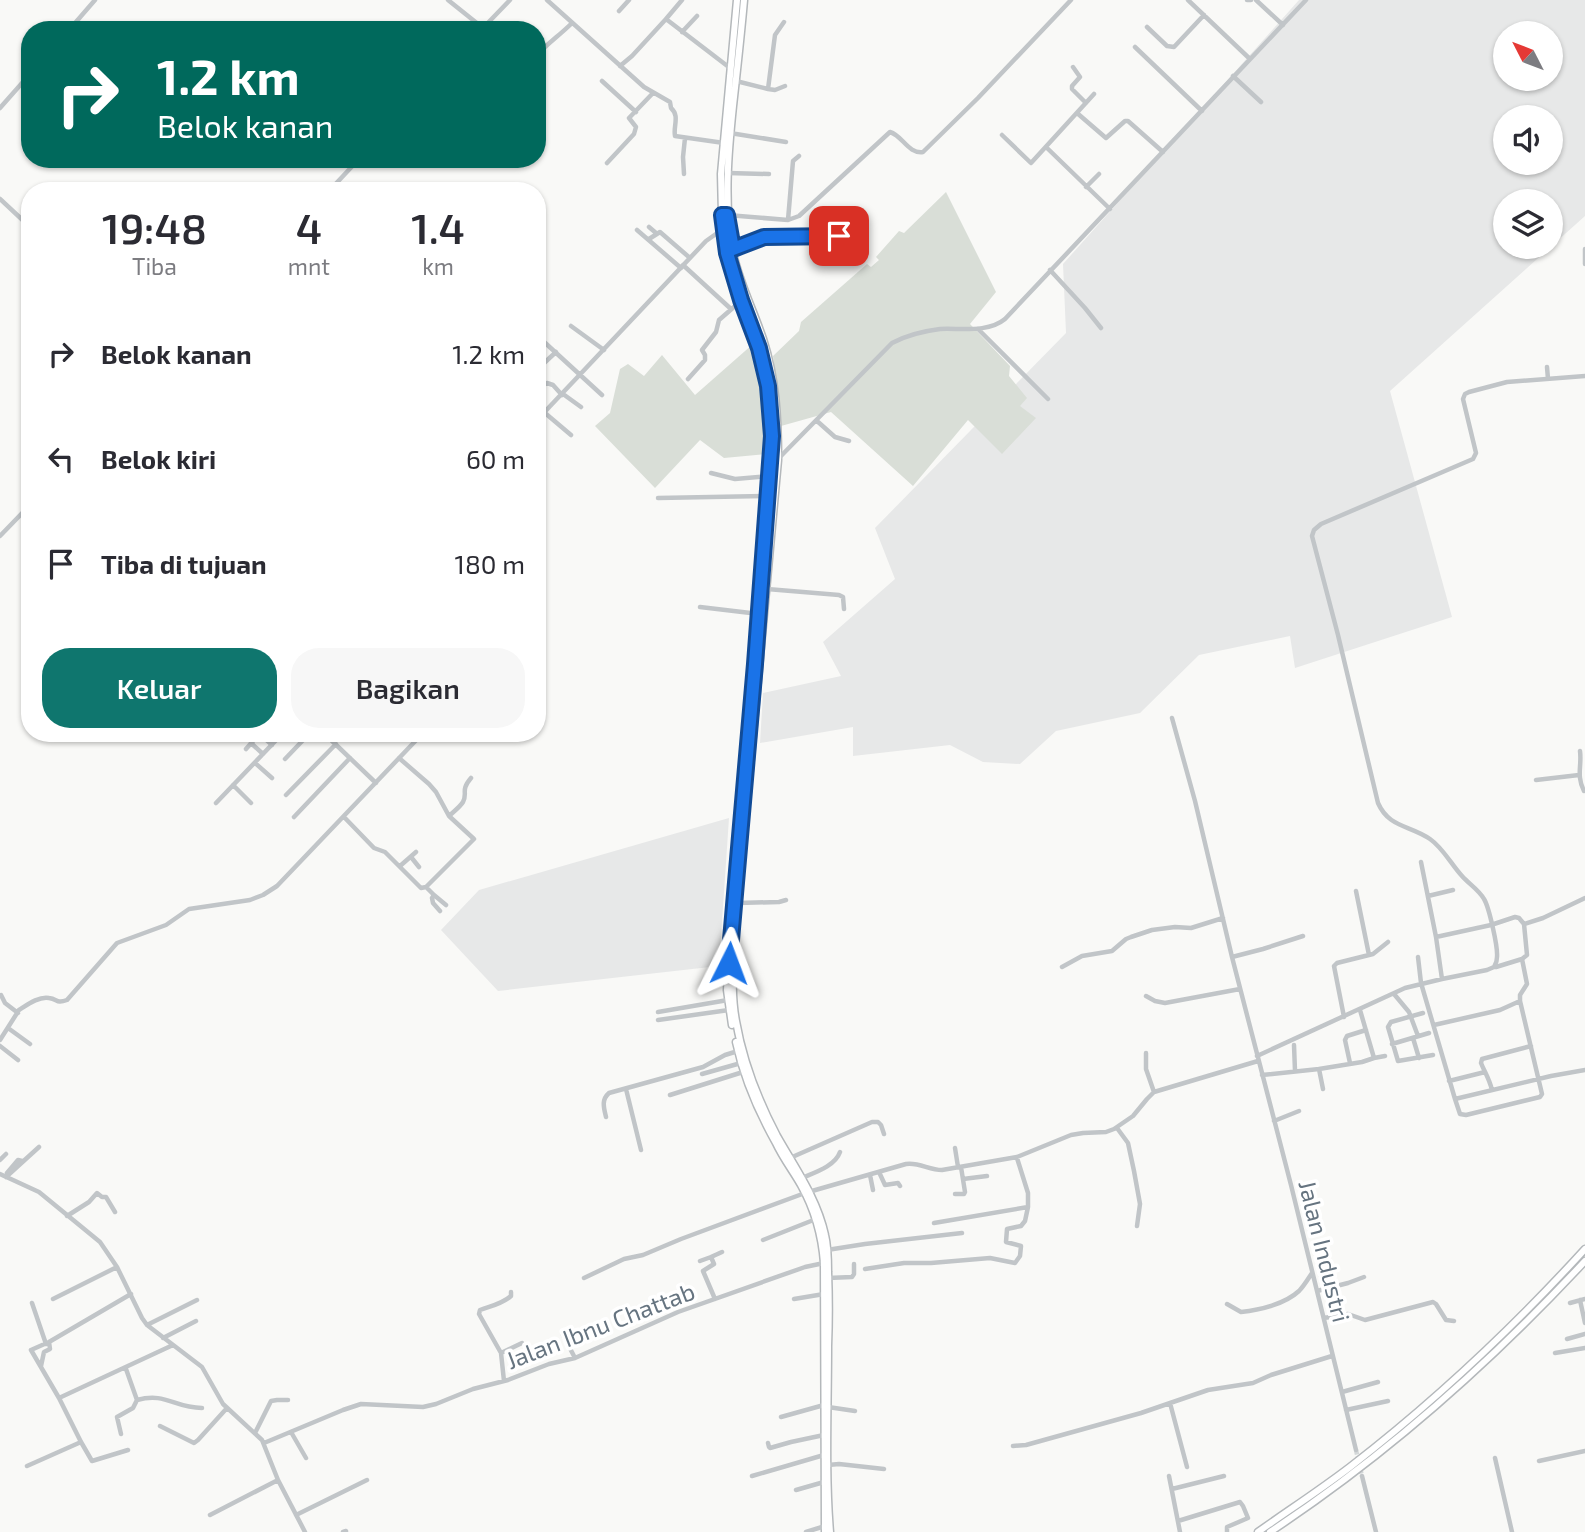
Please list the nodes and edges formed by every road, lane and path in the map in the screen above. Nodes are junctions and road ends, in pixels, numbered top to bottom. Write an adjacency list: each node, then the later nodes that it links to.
1 (95, 0): 17 (street)
2 (448, 0): 18 (street)
3 (509, 0): 19 (street)
4 (547, 0): 21 (street)
5 (629, 0): 13 (street)
6 (682, 0): 16 (street)
7 (737, 0): 30 (highway)
8 (744, 0): 33 (highway)
9 (1071, 0): 65 (street)
10 (1256, 0): 22 (street)
11 (1306, 0): 22 (street)
12 (1192, 1): 14 (street)
13 (620, 10)
14 (1204, 15): 23 (street); 27 (street)
15 (697, 16): 24 (street)
16 (666, 19): 24 (street); 28 (street)
17 (77, 21)
18 (473, 21)
19 (489, 21)
20 (784, 22): 36 (street)
21 (572, 23): 25 (street); 28 (street)
22 (1283, 24): 27 (street)
23 (1147, 27)
24 (682, 32): 30 (street)
25 (546, 45)
26 (1135, 47): 42 (street)
27 (1250, 59): 31 (street)
28 (620, 65): 37 (street)
29 (1073, 67): 40 (street)
30 (731, 68): 49 (highway)
31 (1233, 76): 39 (street); 42 (street)
32 (602, 81): 43 (street)
33 (736, 81): 36 (street); 45 (highway)
34 (21, 85): 41 (street)
35 (785, 86): 36 (street)
36 (768, 89)
37 (653, 92): 43 (street); 47 (street)
38 (1094, 94): 40 (street)
39 (1261, 102)
40 (1086, 103): 44 (street)
41 (0, 108)
42 (1202, 111): 51 (street)
43 (636, 112): 53 (street)
44 (1077, 113): 50 (street); 51 (street)
45 (730, 134): 48 (street); 55 (highway)
46 (1002, 135): 50 (street)
47 (685, 138): 49 (street); 56 (street)
48 (786, 142)
49 (724, 143): 63 (highway)
50 (1046, 147): 60 (street)
51 (1163, 152): 62 (street)
52 (799, 156): 65 (street)
53 (607, 163)
54 (351, 168): 59 (street)
55 (727, 173): 57 (street); 63 (highway)
56 (684, 174)
57 (769, 174)
58 (1099, 174): 60 (street)
59 (337, 182)
60 (1086, 187): 62 (street)
61 (0, 199): 64 (street)
62 (1110, 209): 77 (street)
63 (725, 215): 65 (street); 67 (highway); 72 (highway)
64 (21, 219)
65 (788, 220)
66 (649, 227): 69 (street)
67 (723, 229): 74 (street); 78 (highway)
68 (637, 230): 71 (street)
69 (656, 233): 71 (street); 74 (street)
70 (854, 236): 72 (street)
71 (649, 239): 76 (street)
72 (733, 249): 102 (highway)
73 (1585, 249): 75 (street)
74 (690, 258): 76 (street)
75 (1585, 264)
76 (682, 266): 79 (street); 84 (street)
77 (1050, 270): 81 (street); 82 (street)
78 (741, 300): 79 (street); 104 (highway)
79 (730, 309): 90 (street)
80 (571, 326): 84 (street)
81 (977, 328): 95 (street); 99 (street)
82 (1101, 328)
83 (546, 343): 85 (street)
84 (604, 350): 88 (street)
85 (556, 352): 86 (street); 88 (street)
86 (546, 361)
87 (1547, 367): 91 (street)
88 (581, 375): 93 (street); 94 (street)
89 (1585, 376): 91 (street)
90 (688, 379)
91 (1548, 379): 159 (street)
92 (546, 384): 93 (street)
93 (563, 394): 96 (street); 97 (street)
94 (602, 395)
95 (1048, 399)
96 (582, 407)
97 (546, 412)
98 (546, 414): 100 (street)
99 (817, 421): 101 (street); 102 (street)
100 (570, 435)
101 (849, 442)
102 (778, 460): 109 (highway)
103 (711, 473): 104 (street)
104 (770, 476): 105 (highway)
105 (768, 496): 106 (street); 112 (highway)
106 (658, 498)
107 (21, 514): 108 (street)
108 (0, 536)
109 (767, 589): 111 (street); 154 (highway)
110 (700, 607): 112 (street)
111 (844, 609)
112 (759, 614): 175 (highway)
113 (1172, 718): 157 (street, Jalan Industri)
114 (269, 742): 121 (street)
115 (275, 742): 121 (street)
116 (301, 742): 127 (street)
117 (333, 742): 120 (street)
118 (414, 742): 126 (street)
119 (251, 743): 122 (street); 124 (street)
120 (336, 744): 125 (street); 136 (street)
121 (272, 745): 124 (street)
122 (246, 749)
123 (1580, 751): 129 (street)
124 (263, 754): 128 (street)
125 (350, 758): 133 (street); 140 (street)
126 (399, 758): 133 (street); 139 (street)
127 (285, 759)
128 (255, 763): 130 (street); 134 (street)
129 (1579, 775): 132 (street); 135 (street)
130 (272, 778)
131 (471, 778): 139 (street)
132 (1536, 780)
133 (376, 783): 141 (street)
134 (233, 786): 137 (street); 138 (street)
135 (1585, 791)
136 (286, 795)
137 (216, 803)
138 (251, 803)
139 (449, 816): 147 (street)
140 (294, 817)
141 (344, 817): 145 (street); 180 (street)
142 (416, 852): 143 (street)
143 (411, 858): 145 (street); 146 (street)
144 (1421, 862): 151 (street)
145 (400, 866): 147 (street)
146 (419, 867)
147 (426, 887): 150 (street)
148 (1453, 890): 151 (street)
149 (1356, 891): 163 (street)
150 (434, 895): 155 (street); 156 (street)
151 (1428, 896): 161 (street)
152 (1585, 898): 158 (street)
153 (786, 900): 154 (street)
154 (738, 903): 234 (highway)
155 (446, 905)
156 (440, 911)
157 (1223, 918): 164 (street, Jalan Industri); 167 (street)
158 (1524, 924): 159 (street); 166 (street)
159 (1491, 925): 161 (street); 168 (street)
160 (1303, 936): 164 (street)
161 (1436, 937): 169 (street)
162 (1388, 942): 163 (street)
163 (1369, 955): 182 (street)
164 (1232, 957): 171 (street, Jalan Industri)
165 (1418, 957): 170 (street)
166 (1522, 959): 168 (street); 176 (street)
167 (1062, 967)
168 (1494, 967): 169 (street)
169 (1442, 979): 170 (street)
170 (1421, 983): 172 (street); 185 (street)
171 (1240, 989): 174 (street); 201 (street, Jalan Industri)
172 (1394, 994): 178 (street); 183 (street)
173 (1, 995): 180 (street)
174 (1146, 996)
175 (728, 1000): 177 (highway); 179 (street)
176 (1520, 1002): 185 (street); 195 (street)
177 (729, 1010): 184 (street); 196 (highway)
178 (1360, 1010): 182 (street); 187 (street)
179 (658, 1012)
180 (18, 1013): 186 (street)
181 (1423, 1013): 183 (street)
182 (1344, 1017): 201 (street)
183 (1412, 1017): 189 (street); 192 (street)
184 (658, 1020)
185 (1434, 1025): 216 (street)
186 (8, 1028): 190 (street); 191 (street)
187 (1366, 1030): 198 (street); 202 (street)
188 (1429, 1033): 189 (street)
189 (1416, 1037): 192 (street); 203 (street)
190 (0, 1040)
191 (30, 1044)
192 (1392, 1044): 203 (street)
193 (1294, 1045): 210 (street)
194 (0, 1046): 204 (street)
195 (1531, 1046): 212 (street); 215 (street)
196 (738, 1051): 205 (highway); 217 (street)
197 (1146, 1053): 220 (street)
198 (1348, 1054): 206 (street); 207 (street)
199 (1433, 1055): 203 (street)
200 (1385, 1056): 202 (street)
201 (1257, 1058): 214 (street, Jalan Industri); 220 (street)
202 (1374, 1058): 206 (street)
203 (1419, 1058)
204 (18, 1060)
205 (741, 1063): 211 (highway); 213 (street)
206 (1350, 1063): 207 (street)
207 (1336, 1066): 208 (street)
208 (1319, 1069): 210 (street); 218 (street)
209 (1585, 1070): 215 (street)
210 (1295, 1071): 214 (street)
211 (743, 1072): 221 (street); 245 (highway)
212 (1485, 1072): 216 (street); 219 (street)
213 (702, 1074)
214 (1262, 1075): 225 (street, Jalan Industri)
215 (1538, 1079): 219 (street); 222 (street)
216 (1450, 1081): 222 (street)
217 (626, 1089): 224 (street); 230 (street)
218 (1323, 1089)
219 (1492, 1090): 222 (street)
220 (1154, 1092): 226 (street)
221 (670, 1095)
222 (1455, 1099)
223 (1299, 1111): 225 (street)
224 (606, 1117)
225 (1274, 1121): 265 (street, Jalan Industri)
226 (1117, 1128): 233 (street); 252 (street)
227 (884, 1134): 234 (street)
228 (38, 1147): 239 (street)
229 (956, 1148): 236 (street)
230 (641, 1150)
231 (840, 1152): 241 (street)
232 (6, 1154): 235 (street)
233 (1017, 1157): 236 (street); 247 (street)
234 (790, 1158): 241 (highway)
235 (0, 1160)
236 (960, 1167): 237 (street); 242 (street)
237 (880, 1172): 238 (street); 243 (street)
238 (870, 1175): 244 (street); 245 (street)
239 (4, 1176): 249 (street)
240 (987, 1176): 242 (street)
241 (802, 1178): 245 (highway)
242 (963, 1179): 246 (street)
243 (900, 1185)
244 (873, 1190)
245 (808, 1193): 250 (highway); 255 (highway); 267 (street)
246 (956, 1194)
247 (1028, 1207): 251 (street); 264 (street)
248 (115, 1212): 249 (street)
249 (67, 1216): 263 (street)
250 (816, 1219): 254 (street); 261 (highway)
251 (934, 1223)
252 (1137, 1226)
253 (962, 1233): 255 (street)
254 (763, 1240)
255 (827, 1250): 261 (highway)
256 (1585, 1250): 353 (highway)
257 (722, 1252): 258 (street)
258 (711, 1257): 259 (street); 274 (street)
259 (700, 1261)
260 (1585, 1261): 354 (highway)
261 (826, 1263): 268 (highway); 272 (highway); 274 (street, Jalan Ibnu Chattab)
262 (854, 1264): 268 (street)
263 (117, 1267): 271 (street); 273 (street)
264 (865, 1269)
265 (1313, 1272): 270 (street, Jalan Industri); 280 (street)
266 (1364, 1277): 270 (street)
267 (584, 1278)
268 (828, 1278): 310 (highway)
269 (511, 1292): 295 (street)
270 (1317, 1292): 281 (street, Jalan Industri)
271 (131, 1294): 285 (street); 290 (street)
272 (824, 1294): 275 (street); 310 (highway)
273 (53, 1299)
274 (715, 1299): 298 (street, Jalan Ibnu Chattab)
275 (794, 1299)
276 (197, 1300): 285 (street)
277 (1582, 1300): 279 (street); 284 (street)
278 (32, 1303): 290 (street)
279 (1570, 1303)
280 (1227, 1304)
281 (1324, 1318): 283 (street); 297 (street, Jalan Industri)
282 (196, 1321): 288 (street)
283 (1454, 1321)
284 (1585, 1323)
285 (147, 1325): 288 (street)
286 (1585, 1334): 289 (street)
287 (563, 1335): 294 (street)
288 (163, 1338): 292 (street)
289 (1567, 1339)
290 (48, 1343): 300 (street); 300 (street)
291 (522, 1343): 295 (street)
292 (173, 1345): 301 (street); 312 (street)
293 (1585, 1348): 296 (street)
294 (571, 1350): 298 (street); 299 (street)
295 (501, 1353): 302 (street)
296 (1555, 1353)
297 (1332, 1356): 304 (street, Jalan Industri); 309 (street)
298 (575, 1357): 299 (street, Jalan Ibnu Chattab)
299 (568, 1360): 302 (street, Jalan Ibnu Chattab)
300 (41, 1367): 305 (street)
301 (126, 1368): 305 (street); 306 (street)
302 (504, 1381): 317 (street, Jalan Ibnu Chattab)
303 (1378, 1382): 304 (street)
304 (1342, 1392): 313 (street, Jalan Industri)
305 (59, 1398): 321 (street)
306 (137, 1399): 311 (street); 319 (street)
307 (288, 1401): 318 (street)
308 (1388, 1401): 313 (street)
309 (1170, 1403): 324 (street); 334 (street)
310 (826, 1406): 314 (street); 315 (street); 320 (highway); 332 (highway)
311 (202, 1408)
312 (227, 1408): 316 (street); 318 (street)
313 (1346, 1410): 326 (street, Jalan Industri)
314 (855, 1411)
315 (781, 1417)
316 (160, 1426)
317 (291, 1432): 322 (street, Jalan Ibnu Chattab); 329 (street)
318 (255, 1433): 322 (street)
319 (121, 1434)
320 (824, 1435): 323 (street); 328 (highway)
321 (81, 1442): 325 (street); 333 (street)
322 (264, 1443): 340 (street)
323 (768, 1443)
324 (1013, 1446)
325 (128, 1450)
326 (1356, 1450)
327 (1585, 1451): 331 (street)
328 (824, 1455): 336 (street); 342 (highway)
329 (306, 1458)
330 (1495, 1458): 356 (street)
331 (1539, 1461)
332 (828, 1465): 335 (street); 348 (highway)
333 (27, 1466)
334 (1187, 1467)
335 (884, 1469)
336 (751, 1476)
337 (1169, 1476): 343 (street)
338 (1224, 1476): 343 (street)
339 (1362, 1476): 355 (street)
340 (278, 1480): 345 (street); 346 (street)
341 (367, 1480): 346 (street)
342 (824, 1482): 344 (street); 348 (highway)
343 (1172, 1489): 347 (street)
344 (796, 1490)
345 (211, 1515)
346 (296, 1515): 349 (street)
347 (1178, 1521): 351 (street); 352 (street)
348 (827, 1530): 350 (street)
349 (303, 1531)
350 (806, 1532)
351 (1180, 1532)
352 (1227, 1532)
353 (1258, 1532)
354 (1270, 1532)
355 (1376, 1532)
356 (1512, 1532)

